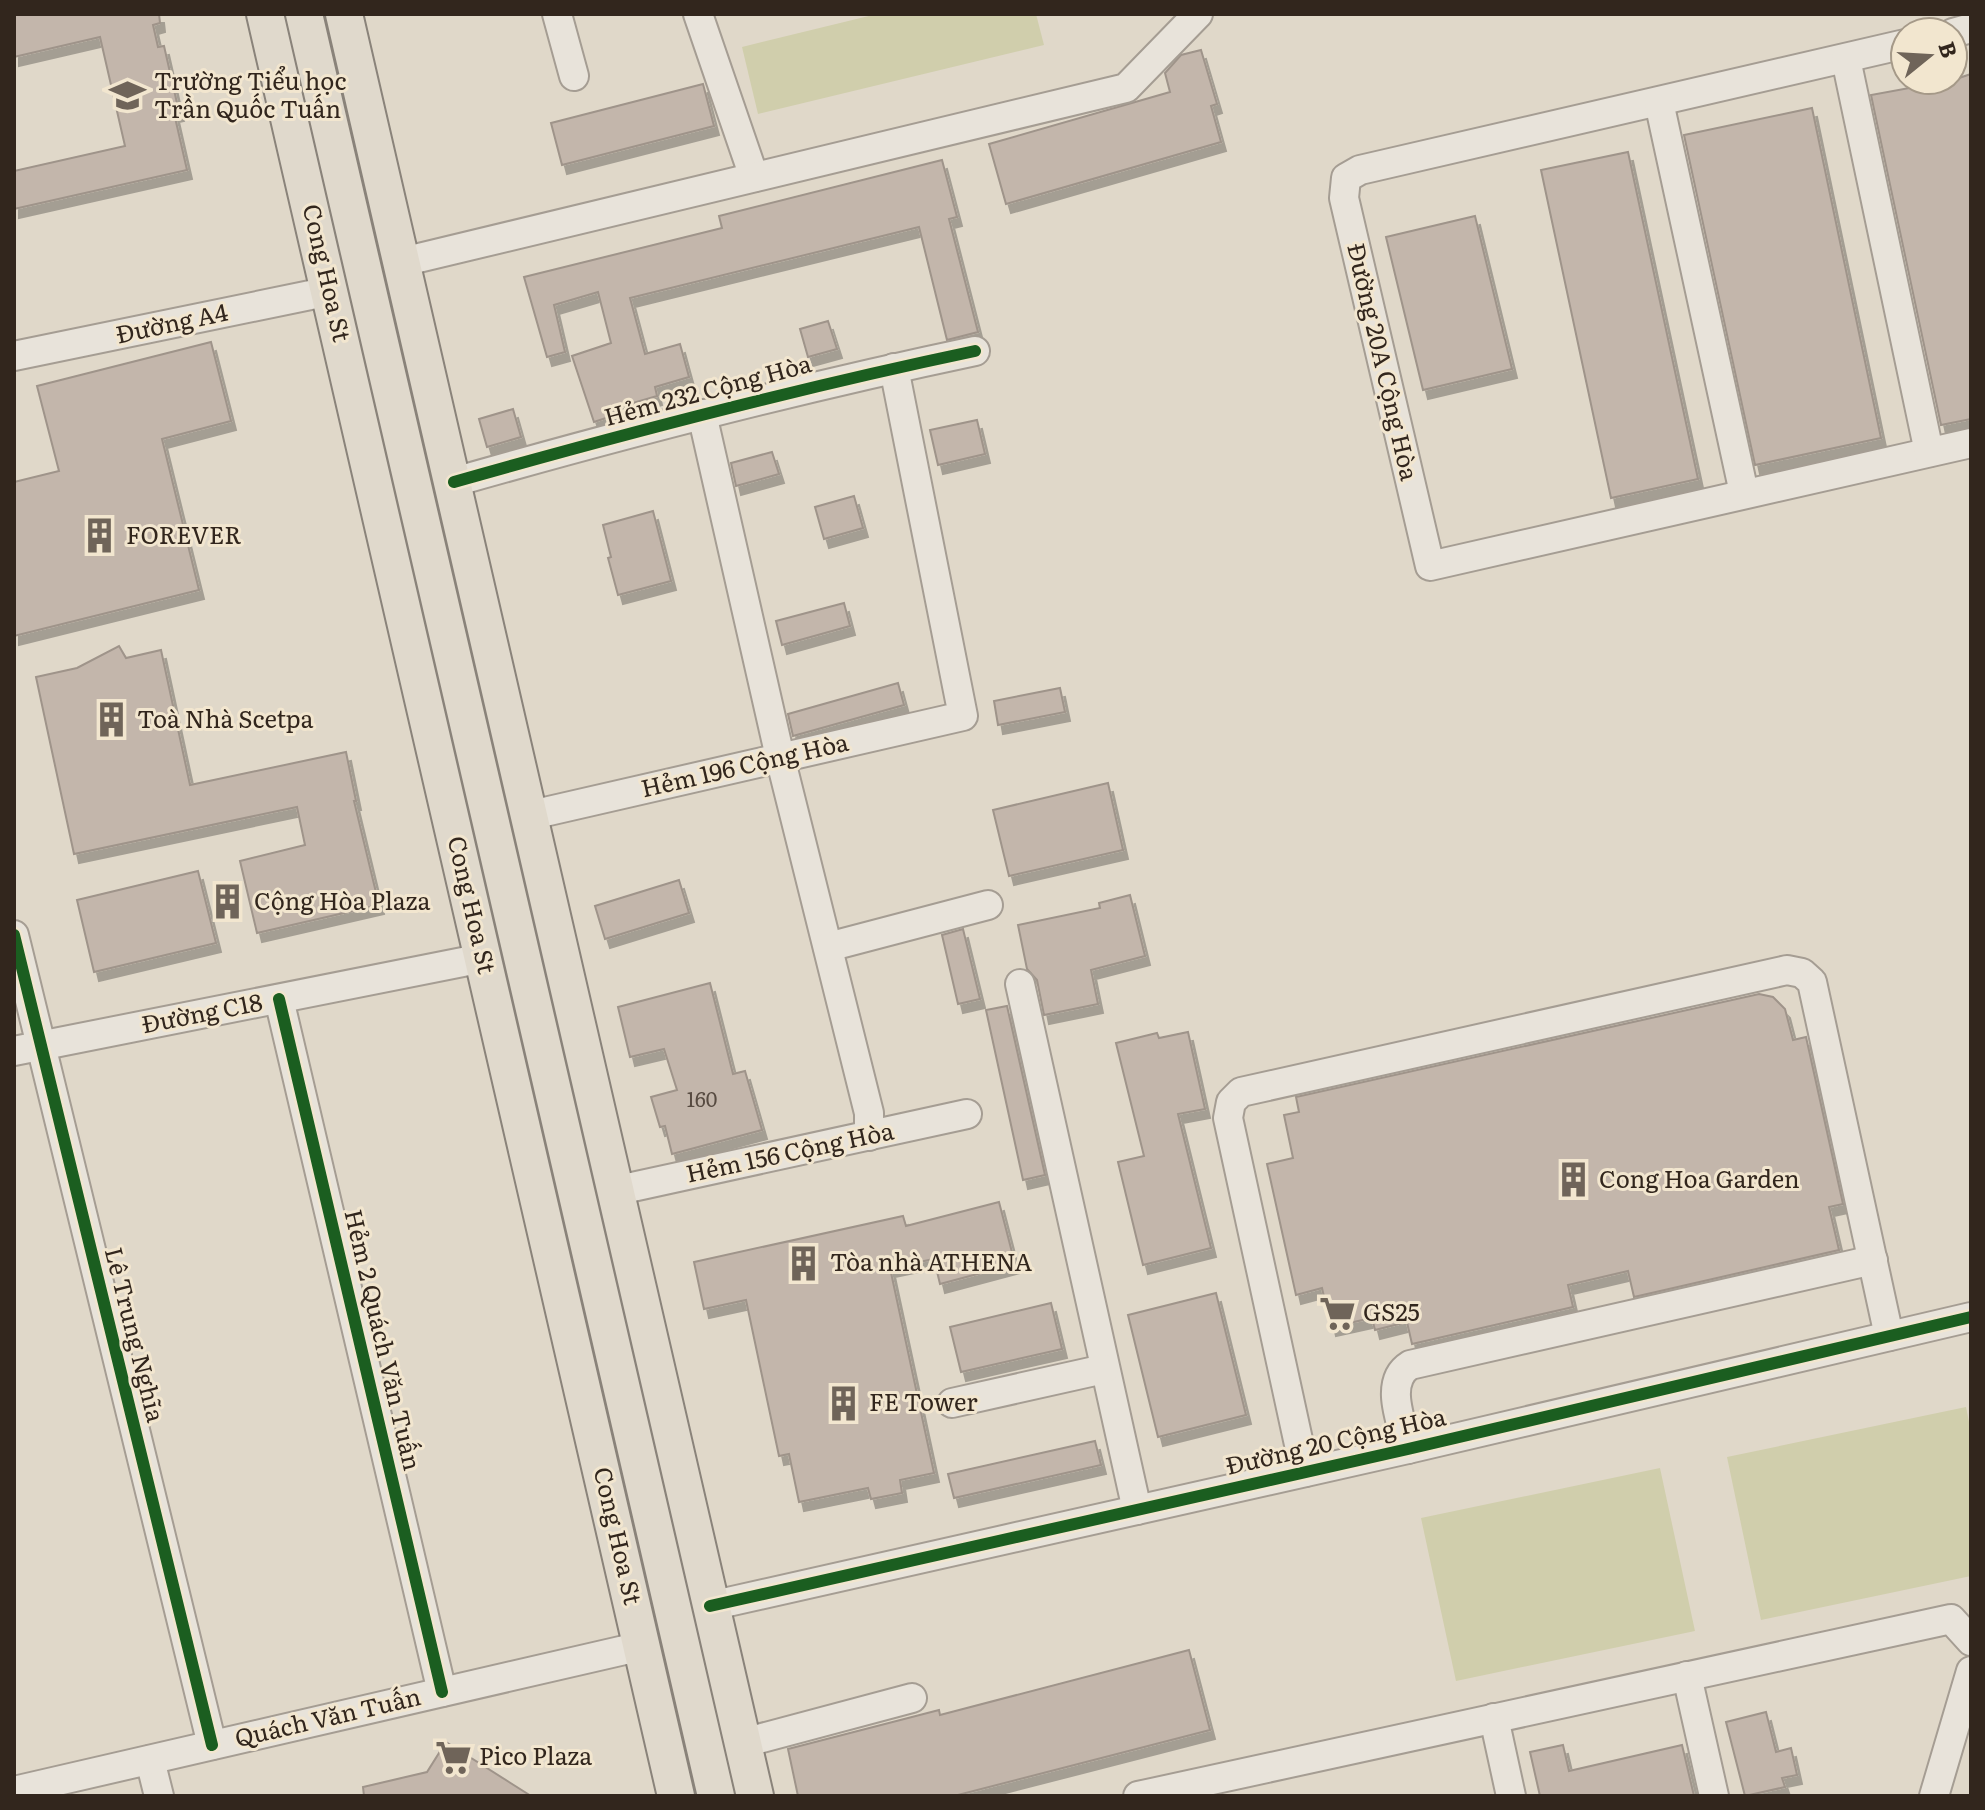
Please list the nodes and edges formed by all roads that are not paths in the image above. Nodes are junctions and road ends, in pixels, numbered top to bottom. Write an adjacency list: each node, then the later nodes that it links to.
1 (265, 14): 13 (main road, Cong Hoa St)
2 (304, 14): 56 (main road, Cong Hoa St)
3 (344, 14): 12 (main road)
4 (557, 14): 9 (street)
5 (698, 14): 11 (street)
6 (1198, 14): 11 (street)
7 (1889, 48): 8 (street, Đường 20A Cộng Hòa)
8 (1846, 59): 10 (street, Đường 20A Cộng Hòa); 19 (street)
9 (574, 76)
10 (1659, 102): 21 (street); 21 (street, Đường 20A Cộng Hòa)
11 (754, 177): 12 (street)
12 (402, 262): 20 (main road)
13 (330, 291): 15 (street, Đường A4); 27 (main road, Cong Hoa St)
14 (975, 351): 16 (street, Hẻm 232 Cộng Hòa)
15 (14, 356)
16 (894, 368): 17 (street, Hẻm 232 Cộng Hòa); 22 (street, Hẻm 196 Cộng Hòa)
17 (702, 414): 20 (street, Hẻm 232 Cộng Hòa); 22 (street)
18 (1971, 443): 19 (street, Đường 20A Cộng Hòa)
19 (1929, 452): 21 (street, Đường 20A Cộng Hòa)
20 (454, 482): 23 (main road)
21 (1744, 493)
22 (780, 757): 23 (street, Hẻm 196 Cộng Hòa); 26 (street)
23 (527, 816): 33 (main road)
24 (988, 905): 26 (street)
25 (14, 935): 30 (street, Lê Trung Nghĩa)
26 (828, 947): 32 (street)
27 (483, 958): 29 (street, Đường C18); 44 (main road, Cong Hoa St)
28 (1020, 984): 37 (street)
29 (279, 999): 30 (street, Đường C18); 47 (street, Hẻm 2 Quách Văn Tuấn)
30 (27, 1048): 51 (street, Lê Trung Nghĩa)
31 (967, 1114): 32 (street, Hẻm 156 Cộng Hòa)
32 (869, 1136): 33 (street, Hẻm 156 Cộng Hòa)
33 (614, 1191): 42 (main road)
34 (1873, 1260): 36 (street); 39 (street); 40 (street)
35 (1971, 1317): 36 (street, Đường 20 Cộng Hòa)
36 (1889, 1336): 39 (street, Đường 20 Cộng Hòa)
37 (1104, 1369): 38 (street); 41 (street)
38 (952, 1403)
39 (1408, 1449): 40 (street, Đường 20 Cộng Hòa)
40 (1305, 1472): 41 (street, Đường 20 Cộng Hòa)
41 (1137, 1510): 42 (street, Đường 20 Cộng Hòa)
42 (710, 1606): 50 (main road)
43 (1971, 1641): 46 (street)
44 (642, 1646): 47 (street, Quách Văn Tuấn); 55 (main road, Cong Hoa St)
45 (1971, 1671): 61 (street)
46 (1687, 1676): 49 (street); 60 (street)
47 (442, 1692): 51 (street, Quách Văn Tuấn)
48 (912, 1698): 50 (street)
49 (1494, 1718): 58 (street); 59 (street)
50 (743, 1743): 57 (main road)
51 (212, 1745): 52 (street, Quách Văn Tuấn)
52 (150, 1760): 53 (street, Quách Văn Tuấn); 54 (street)
53 (14, 1791)
54 (159, 1796)
55 (676, 1796)
56 (716, 1796)
57 (755, 1796)
58 (1138, 1796)
59 (1511, 1796)
60 (1714, 1796)
61 (1934, 1796)

